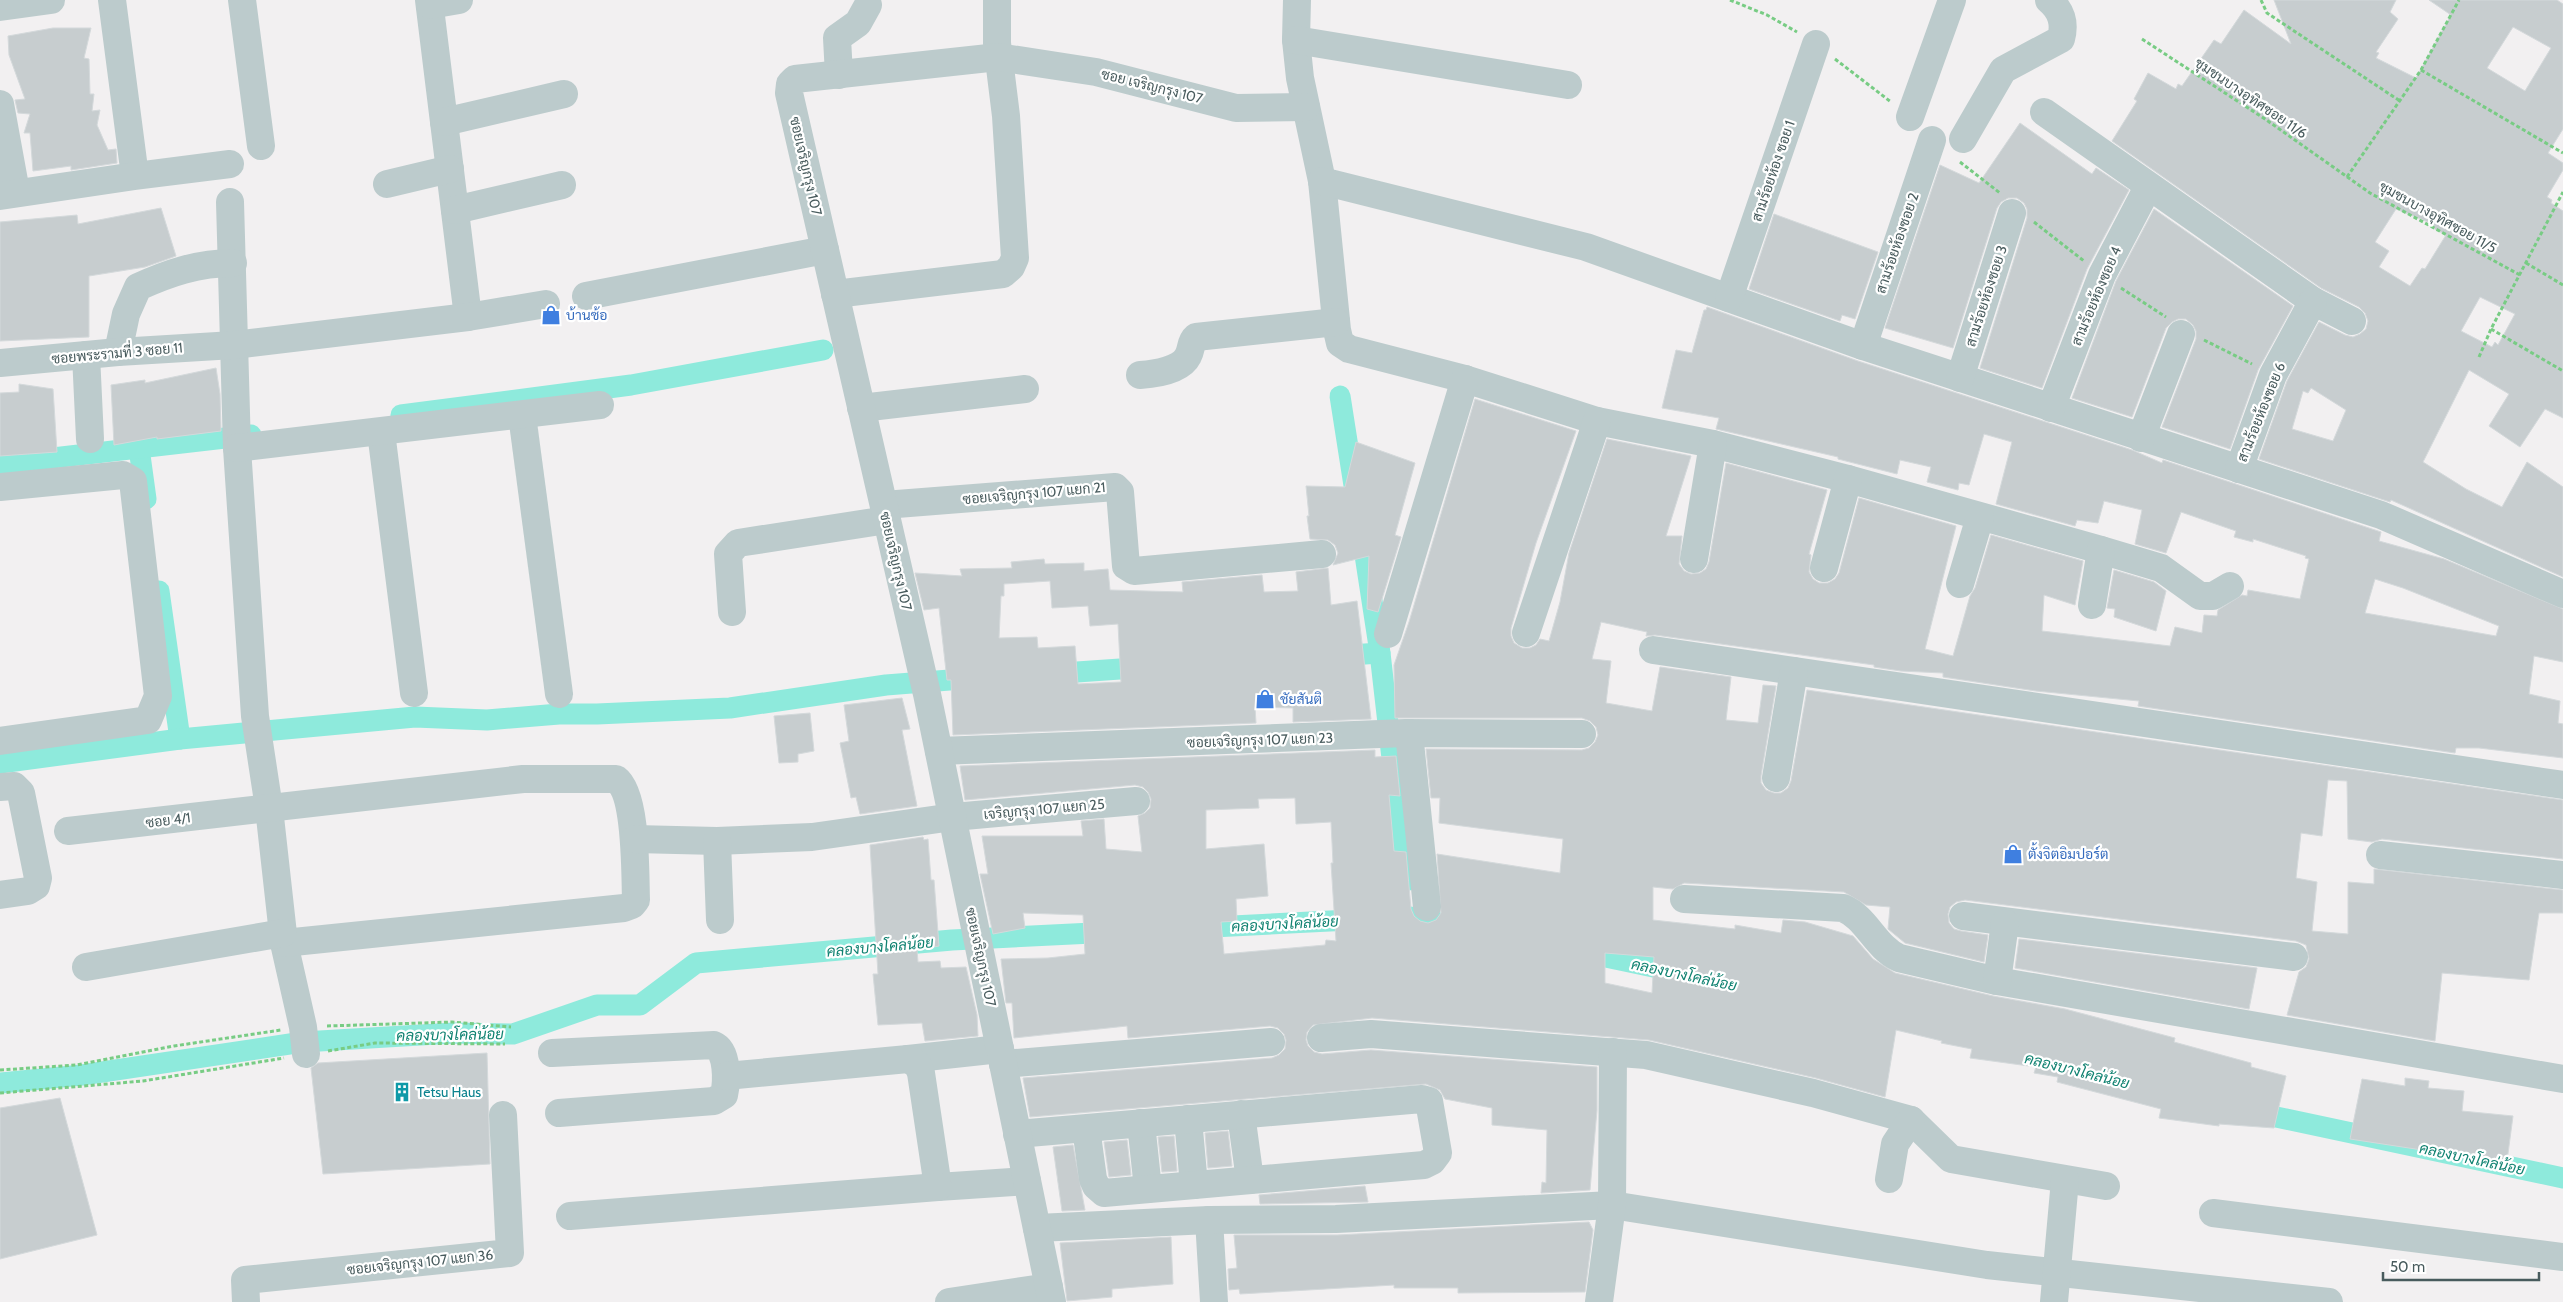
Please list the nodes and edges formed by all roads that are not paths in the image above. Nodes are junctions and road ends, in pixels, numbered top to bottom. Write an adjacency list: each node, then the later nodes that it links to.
1 (51, 0): 11 (street)
2 (112, 0): 26 (street)
3 (242, 0): 25 (street)
4 (459, 0): 9 (street)
5 (997, 0): 14 (street)
6 (1297, 0): 12 (street)
7 (1952, 0): 21 (street)
8 (2049, 0): 23 (street)
9 (430, 3): 22 (street)
10 (868, 5): 15 (street)
11 (0, 7)
12 (1296, 40): 16 (street); 19 (street)
13 (1816, 44): 41 (street, สามร้อยห้อง ซอย 1)
14 (998, 57): 15 (street, ซอยเจริญกรุง 107); 19 (street, ซอย เจริญกรุง 107); 39 (street)
15 (839, 75): 37 (street, ซอยเจริญกรุง 107)
16 (1568, 85)
17 (564, 94): 22 (street)
18 (0, 104): 33 (street)
19 (1306, 107): 29 (street)
20 (2044, 112): 32 (street)
21 (1910, 117)
22 (444, 122): 28 (street)
23 (1963, 139)
24 (1932, 140): 49 (street, สามร้อยห้องซอย 2)
25 (261, 146)
26 (134, 161)
27 (230, 164): 33 (street)
28 (450, 169): 30 (street); 36 (street)
29 (1322, 181): 41 (street); 46 (street)
30 (387, 184)
31 (562, 185): 36 (street)
32 (2148, 187): 42 (street); 59 (street, สามร้อยห้องซอย 4)
33 (7, 188)
34 (230, 202): 38 (street)
35 (2015, 209): 54 (street, สามร้อยห้องซอย 3)
36 (455, 210): 44 (street)
37 (825, 250): 39 (street, ซอยเจริญกรุง 107); 40 (street)
38 (233, 263): 48 (street); 50 (street)
39 (835, 294): 58 (street, ซอยเจริญกรุง 107)
40 (586, 296)
41 (1729, 298): 49 (street)
42 (2313, 301): 45 (street); 67 (street, สามร้อยห้องซอย 6)
43 (546, 304): 44 (street, ซอยพระรามที่ 3 ซอย 11)
44 (468, 317): 48 (street, ซอยพระรามที่ 3 ซอย 11)
45 (2352, 321)
46 (1336, 322): 53 (street); 55 (street)
47 (2184, 331): 63 (street)
48 (234, 345): 50 (street, ซอยพระรามที่ 3 ซอย 11); 66 (street)
49 (1863, 346): 54 (street)
50 (118, 352): 51 (street, ซอยพระรามที่ 3 ซอย 11)
51 (86, 355): 52 (street, ซอยพระรามที่ 3 ซอย 11); 64 (street)
52 (0, 363)
53 (1140, 375)
54 (1960, 378): 59 (street)
55 (1465, 379): 61 (street); 82 (street)
56 (1025, 388): 58 (street)
57 (600, 405): 60 (street)
58 (862, 408): 70 (street, ซอยเจริญกรุง 107)
59 (2051, 408): 63 (street)
60 (522, 415): 62 (street); 86 (street)
61 (1597, 421): 65 (street); 81 (street)
62 (381, 432): 66 (street); 85 (street)
63 (2141, 438): 67 (street)
64 (90, 439)
65 (1713, 444): 68 (street); 74 (street)
66 (237, 448): 95 (street)
67 (2239, 469): 78 (street)
68 (1848, 479): 71 (street); 75 (street)
69 (0, 487): 89 (street)
70 (885, 513): 73 (street, ซอยเจริญกรุง 107 แยก 21); 80 (street); 90 (street, ซอยเจริญกรุง 107)
71 (1980, 517): 72 (street); 76 (street)
72 (2101, 550): 77 (street); 79 (street)
73 (1322, 554)
74 (1694, 559)
75 (1824, 568)
76 (1960, 584)
77 (2230, 586)
78 (2563, 594)
79 (2092, 605)
80 (732, 612)
81 (1526, 633)
82 (1388, 634)
83 (1653, 650): 84 (street)
84 (1794, 671): 91 (street); 92 (street)
85 (414, 693)
86 (559, 694)
87 (1399, 734): 88 (street, ซอยเจริญกรุง 107 แยก 23); 90 (street, ซอยเจริญกรุง 107 แยก 23); 104 (street)
88 (1582, 734)
89 (0, 741)
90 (939, 751): 96 (street, ซอยเจริญกรุง 107)
91 (1776, 778)
92 (2563, 785)
93 (0, 787): 102 (street)
94 (1136, 801): 96 (street, เจริญกรุง 107 แยก 25)
95 (269, 808): 97 (street, ซอย 4/1); 98 (street, ซอย 4/1); 108 (street)
96 (952, 817): 99 (street, เจริญกรุง 107 แยก 25); 117 (street, ซอยเจริญกรุง 107)
97 (68, 831)
98 (635, 838): 99 (street, เจริญกรุง 107 แยก 25); 108 (street, ซอย 4/1)
99 (717, 841): 106 (street)
100 (2380, 856): 101 (street)
101 (2563, 875)
102 (0, 895)
103 (1684, 899): 111 (street)
104 (1427, 907)
105 (1963, 916): 107 (street)
106 (720, 920)
107 (2005, 923): 109 (street); 111 (street)
108 (284, 938): 110 (street); 116 (street)
109 (2294, 958)
110 (86, 967)
111 (1997, 981): 120 (street)
112 (1321, 1038): 114 (street)
113 (1271, 1042): 117 (street)
114 (1613, 1052): 125 (street); 137 (street)
115 (552, 1053): 119 (street)
116 (306, 1054)
117 (1002, 1057): 118 (street); 128 (street, ซอยเจริญกรุง 107)
118 (908, 1059): 119 (street); 135 (street)
119 (726, 1076): 121 (street)
120 (2563, 1079)
121 (559, 1113)
122 (503, 1114): 145 (street, ซอยเจริญกรุง 107 แยก 36)
123 (1241, 1114): 124 (street); 130 (street); 130 (street)
124 (1188, 1119): 126 (street); 133 (street)
125 (1911, 1120): 129 (street); 131 (street)
126 (1140, 1123): 127 (street); 136 (street)
127 (1086, 1128): 128 (street); 136 (street)
128 (1018, 1134): 132 (street, ซอยเจริญกรุง 107)
129 (1889, 1179)
130 (1250, 1180): 133 (street)
131 (2065, 1180): 134 (street); 143 (street)
132 (1027, 1181): 135 (street); 141 (street, ซอยเจริญกรุง 107)
133 (1194, 1185): 136 (street)
134 (2106, 1186)
135 (938, 1187): 139 (street)
136 (1148, 1189)
137 (1612, 1205): 140 (street); 143 (street); 148 (street)
138 (2213, 1213): 142 (street)
139 (570, 1216)
140 (1210, 1220): 141 (street); 147 (street)
141 (1036, 1228): 144 (street, ซอยเจริญกรุง 107)
142 (2563, 1257)
143 (2057, 1273): 149 (street); 150 (street)
144 (1050, 1295): 146 (street)
145 (246, 1302)
146 (949, 1302)
147 (1214, 1302)
148 (1600, 1302)
149 (2054, 1302)
150 (2329, 1302)

